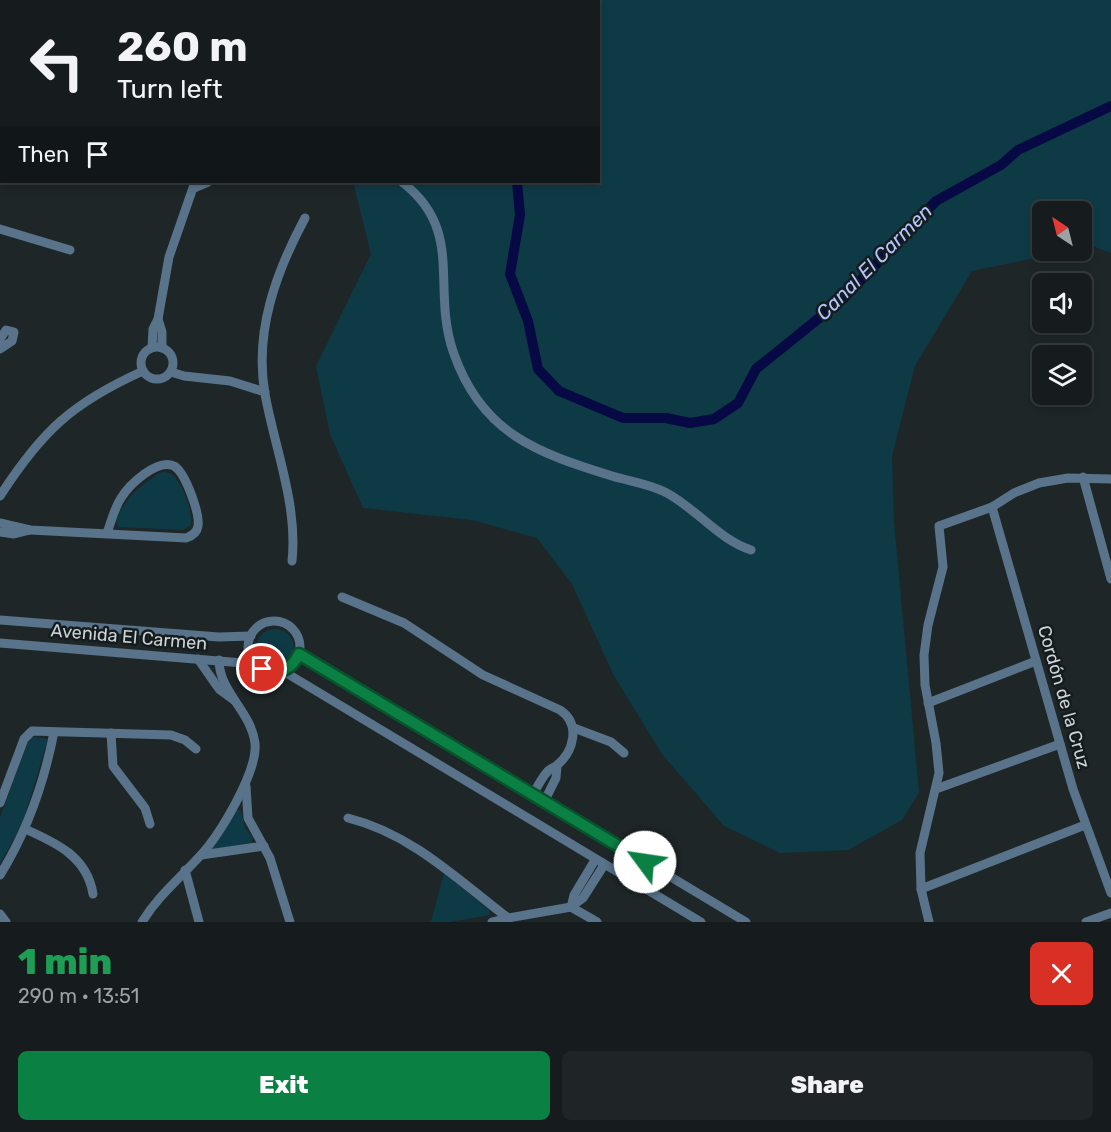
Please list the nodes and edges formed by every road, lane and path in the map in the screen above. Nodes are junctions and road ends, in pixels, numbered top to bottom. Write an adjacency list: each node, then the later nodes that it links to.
1 (403, 183): 20 (street)
2 (194, 185): 7 (street)
3 (305, 218): 11 (street)
4 (0, 229): 5 (street)
5 (70, 250)
6 (0, 339): 8 (street)
7 (157, 348): 9 (street); 10 (street)
8 (0, 349)
9 (143, 371): 10 (street); 14 (street)
10 (171, 372): 11 (street)
11 (265, 392): 21 (street)
12 (1083, 477): 13 (street); 15 (street); 22 (street)
13 (1111, 479)
14 (0, 496)
15 (992, 507): 30 (street, Cordón de la Cruz); 34 (street)
16 (0, 523): 17 (street)
17 (30, 530): 18 (street); 19 (street)
18 (0, 532)
19 (107, 533): 19 (street)
20 (751, 550)
21 (292, 561)
22 (1111, 579)
23 (342, 597): 35 (street)
24 (0, 620): 25 (street, Avenida El Carmen)
25 (250, 636): 27 (street); 31 (street)
26 (0, 643): 28 (street, Avenida El Carmen)
27 (299, 654): 32 (street); 45 (street)
28 (198, 659): 29 (street, Avenida El Carmen); 33 (street)
29 (219, 660): 31 (street, Avenida El Carmen); 33 (street)
30 (1036, 661): 34 (street); 38 (street, Cordón de la Cruz)
31 (255, 664): 32 (street)
32 (283, 671): 54 (street)
33 (236, 701): 42 (street)
34 (928, 703): 43 (street)
35 (574, 728): 40 (street); 41 (street)
36 (54, 732): 37 (street); 44 (street); 51 (street)
37 (111, 733): 39 (street); 49 (street)
38 (1060, 744): 43 (street); 50 (street, Cordón de la Cruz)
39 (196, 749)
40 (624, 753)
41 (557, 766): 45 (street); 46 (street)
42 (246, 783): 52 (street); 53 (street)
43 (936, 789): 58 (street)
44 (3, 790): 47 (street)
45 (532, 795): 46 (street)
46 (544, 802): 72 (street)
47 (0, 803)
48 (348, 818): 64 (street)
49 (150, 824)
50 (1086, 825): 58 (street); 59 (street, Cordón de la Cruz)
51 (25, 829): 57 (street); 60 (street)
52 (264, 846): 53 (street); 68 (street)
53 (201, 855): 56 (street)
54 (595, 860): 55 (street); 61 (street)
55 (604, 865): 61 (street); 71 (street)
56 (185, 870): 66 (street); 67 (street)
57 (0, 875)
58 (921, 889): 73 (street)
59 (1111, 893)
60 (93, 894)
61 (571, 907): 64 (street); 70 (street)
62 (1111, 913): 74 (street)
63 (0, 914): 65 (street)
64 (508, 918): 69 (street)
65 (6, 922)
66 (142, 922)
67 (199, 922)
68 (290, 922)
69 (492, 922)
70 (597, 922)
71 (700, 922)
72 (746, 922)
73 (926, 922)
74 (1086, 922)

